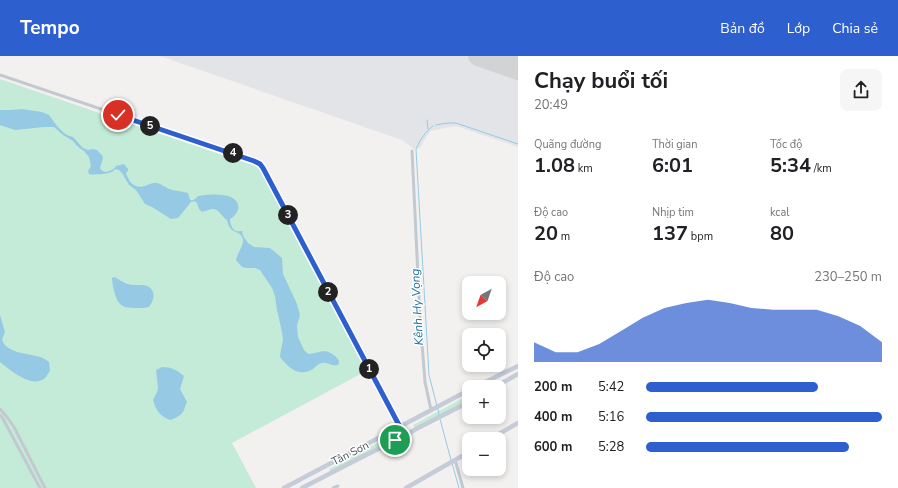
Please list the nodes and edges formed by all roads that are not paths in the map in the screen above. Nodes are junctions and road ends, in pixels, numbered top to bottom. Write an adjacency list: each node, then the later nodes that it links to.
1 (0, 75): 14 (street)
2 (412, 152): 10 (street)
3 (518, 366): 5 (street)
4 (518, 374): 6 (street)
5 (492, 380)
6 (506, 381)
7 (462, 394): 10 (street, Tân Sơn)
8 (462, 406): 17 (street, Tân Sơn)
9 (0, 408): 16 (street)
10 (431, 410): 13 (street, Tân Sơn)
11 (0, 415): 19 (street)
12 (518, 423): 18 (street)
13 (406, 424): 14 (street, Tân Sơn); 17 (street)
14 (400, 427): 15 (street, Tân Sơn)
15 (392, 431): 20 (street); 23 (street, Tân Sơn)
16 (17, 432): 19 (street); 26 (street)
17 (411, 432): 20 (street, Tân Sơn)
18 (502, 432)
19 (12, 434): 27 (street)
20 (395, 440): 25 (street, Tân Sơn)
21 (462, 456): 22 (street)
22 (455, 460): 35 (street); 36 (street)
23 (329, 465): 24 (street, Tân Sơn); 25 (street)
24 (317, 471): 28 (street); 32 (street, Tân Sơn)
25 (330, 473): 28 (street, Tân Sơn)
26 (38, 474): 27 (street); 31 (street)
27 (34, 476): 30 (street)
28 (320, 479): 33 (street, Tân Sơn)
29 (338, 486): 34 (street)
30 (40, 488)
31 (45, 488)
32 (284, 488)
33 (302, 488)
34 (333, 488)
35 (406, 488)
36 (463, 488)

